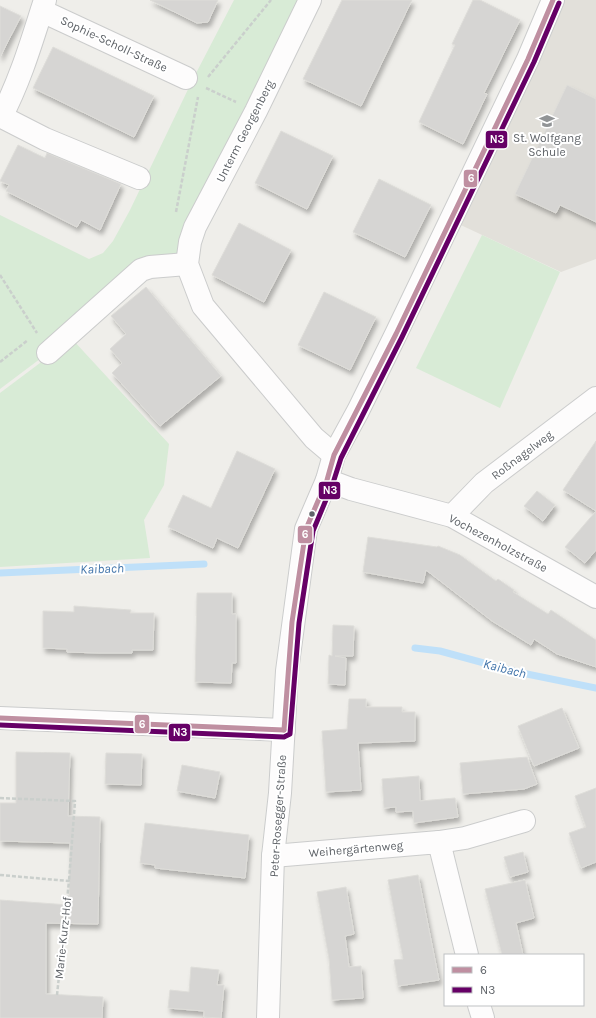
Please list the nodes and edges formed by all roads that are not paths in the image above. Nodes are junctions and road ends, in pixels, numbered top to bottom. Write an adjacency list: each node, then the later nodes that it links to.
1 (310, 0): 7 (street, Unterm Georgenberg)
2 (553, 0): 10 (street, Peter-Rosegger-Straße)
3 (44, 3): 4 (street, Sophie-Scholl-Straße); 5 (street, Sophie-Scholl-Straße)
4 (193, 82)
5 (1, 117): 6 (street, Sophie-Scholl-Straße)
6 (139, 178)
7 (187, 264): 8 (street); 10 (street, Unterm Georgenberg)
8 (48, 353)
9 (596, 398): 12 (street, Roßnagelweg)
10 (334, 455): 11 (street, Peter-Rosegger-Straße)
11 (328, 480): 12 (street, Vochezenholzstraße); 15 (street, Peter-Rosegger-Straße)
12 (452, 516): 13 (street, Vochezenholzstraße)
13 (596, 596)
14 (0, 718): 15 (street)
15 (284, 730): 18 (street, Peter-Rosegger-Straße)
16 (524, 821): 17 (street, Weihergärtenweg)
17 (439, 842): 18 (street, Weihergärtenweg); 19 (street)
18 (273, 856): 21 (street, Peter-Rosegger-Straße)
19 (467, 954)
20 (479, 1006): 22 (street)
21 (268, 1018)
22 (482, 1018)

